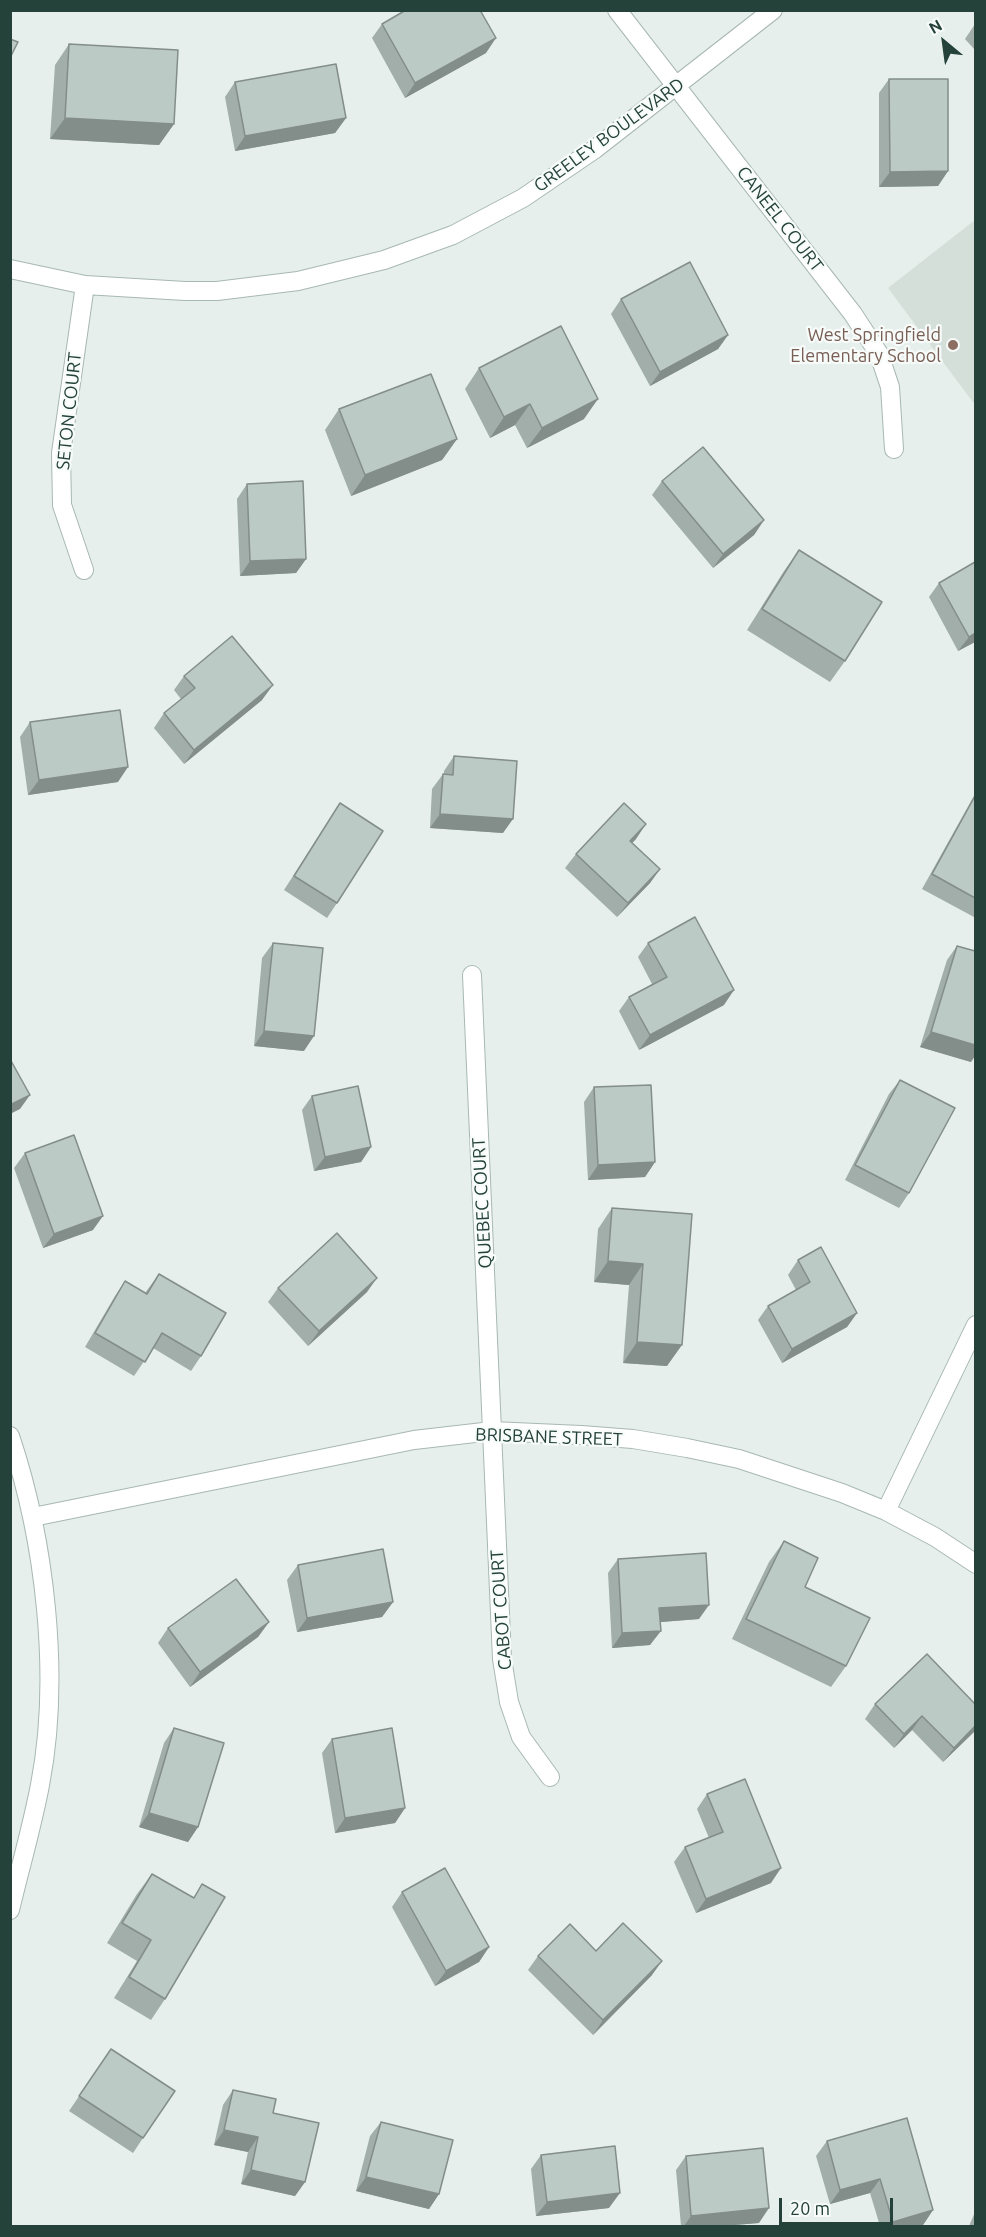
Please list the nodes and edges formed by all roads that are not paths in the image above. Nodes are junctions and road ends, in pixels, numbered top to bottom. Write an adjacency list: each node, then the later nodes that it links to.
1 (617, 10): 3 (street, CANEEL COURT)
2 (772, 10): 3 (street, GREELEY BOULEVARD)
3 (676, 86): 5 (street, GREELEY BOULEVARD); 6 (street, CANEEL COURT)
4 (10, 269): 5 (street, GREELEY BOULEVARD)
5 (85, 285): 7 (street, SETON COURT)
6 (894, 449)
7 (84, 570)
8 (472, 975): 10 (street, QUEBEC COURT)
9 (975, 1326): 12 (street)
10 (492, 1431): 12 (street, BRISBANE STREET); 13 (street, BRISBANE STREET); 15 (street, CABOT COURT)
11 (10, 1436): 13 (street)
12 (886, 1511): 14 (street, BRISBANE STREET)
13 (33, 1517): 16 (street)
14 (975, 1564)
15 (550, 1777)
16 (10, 1910)

